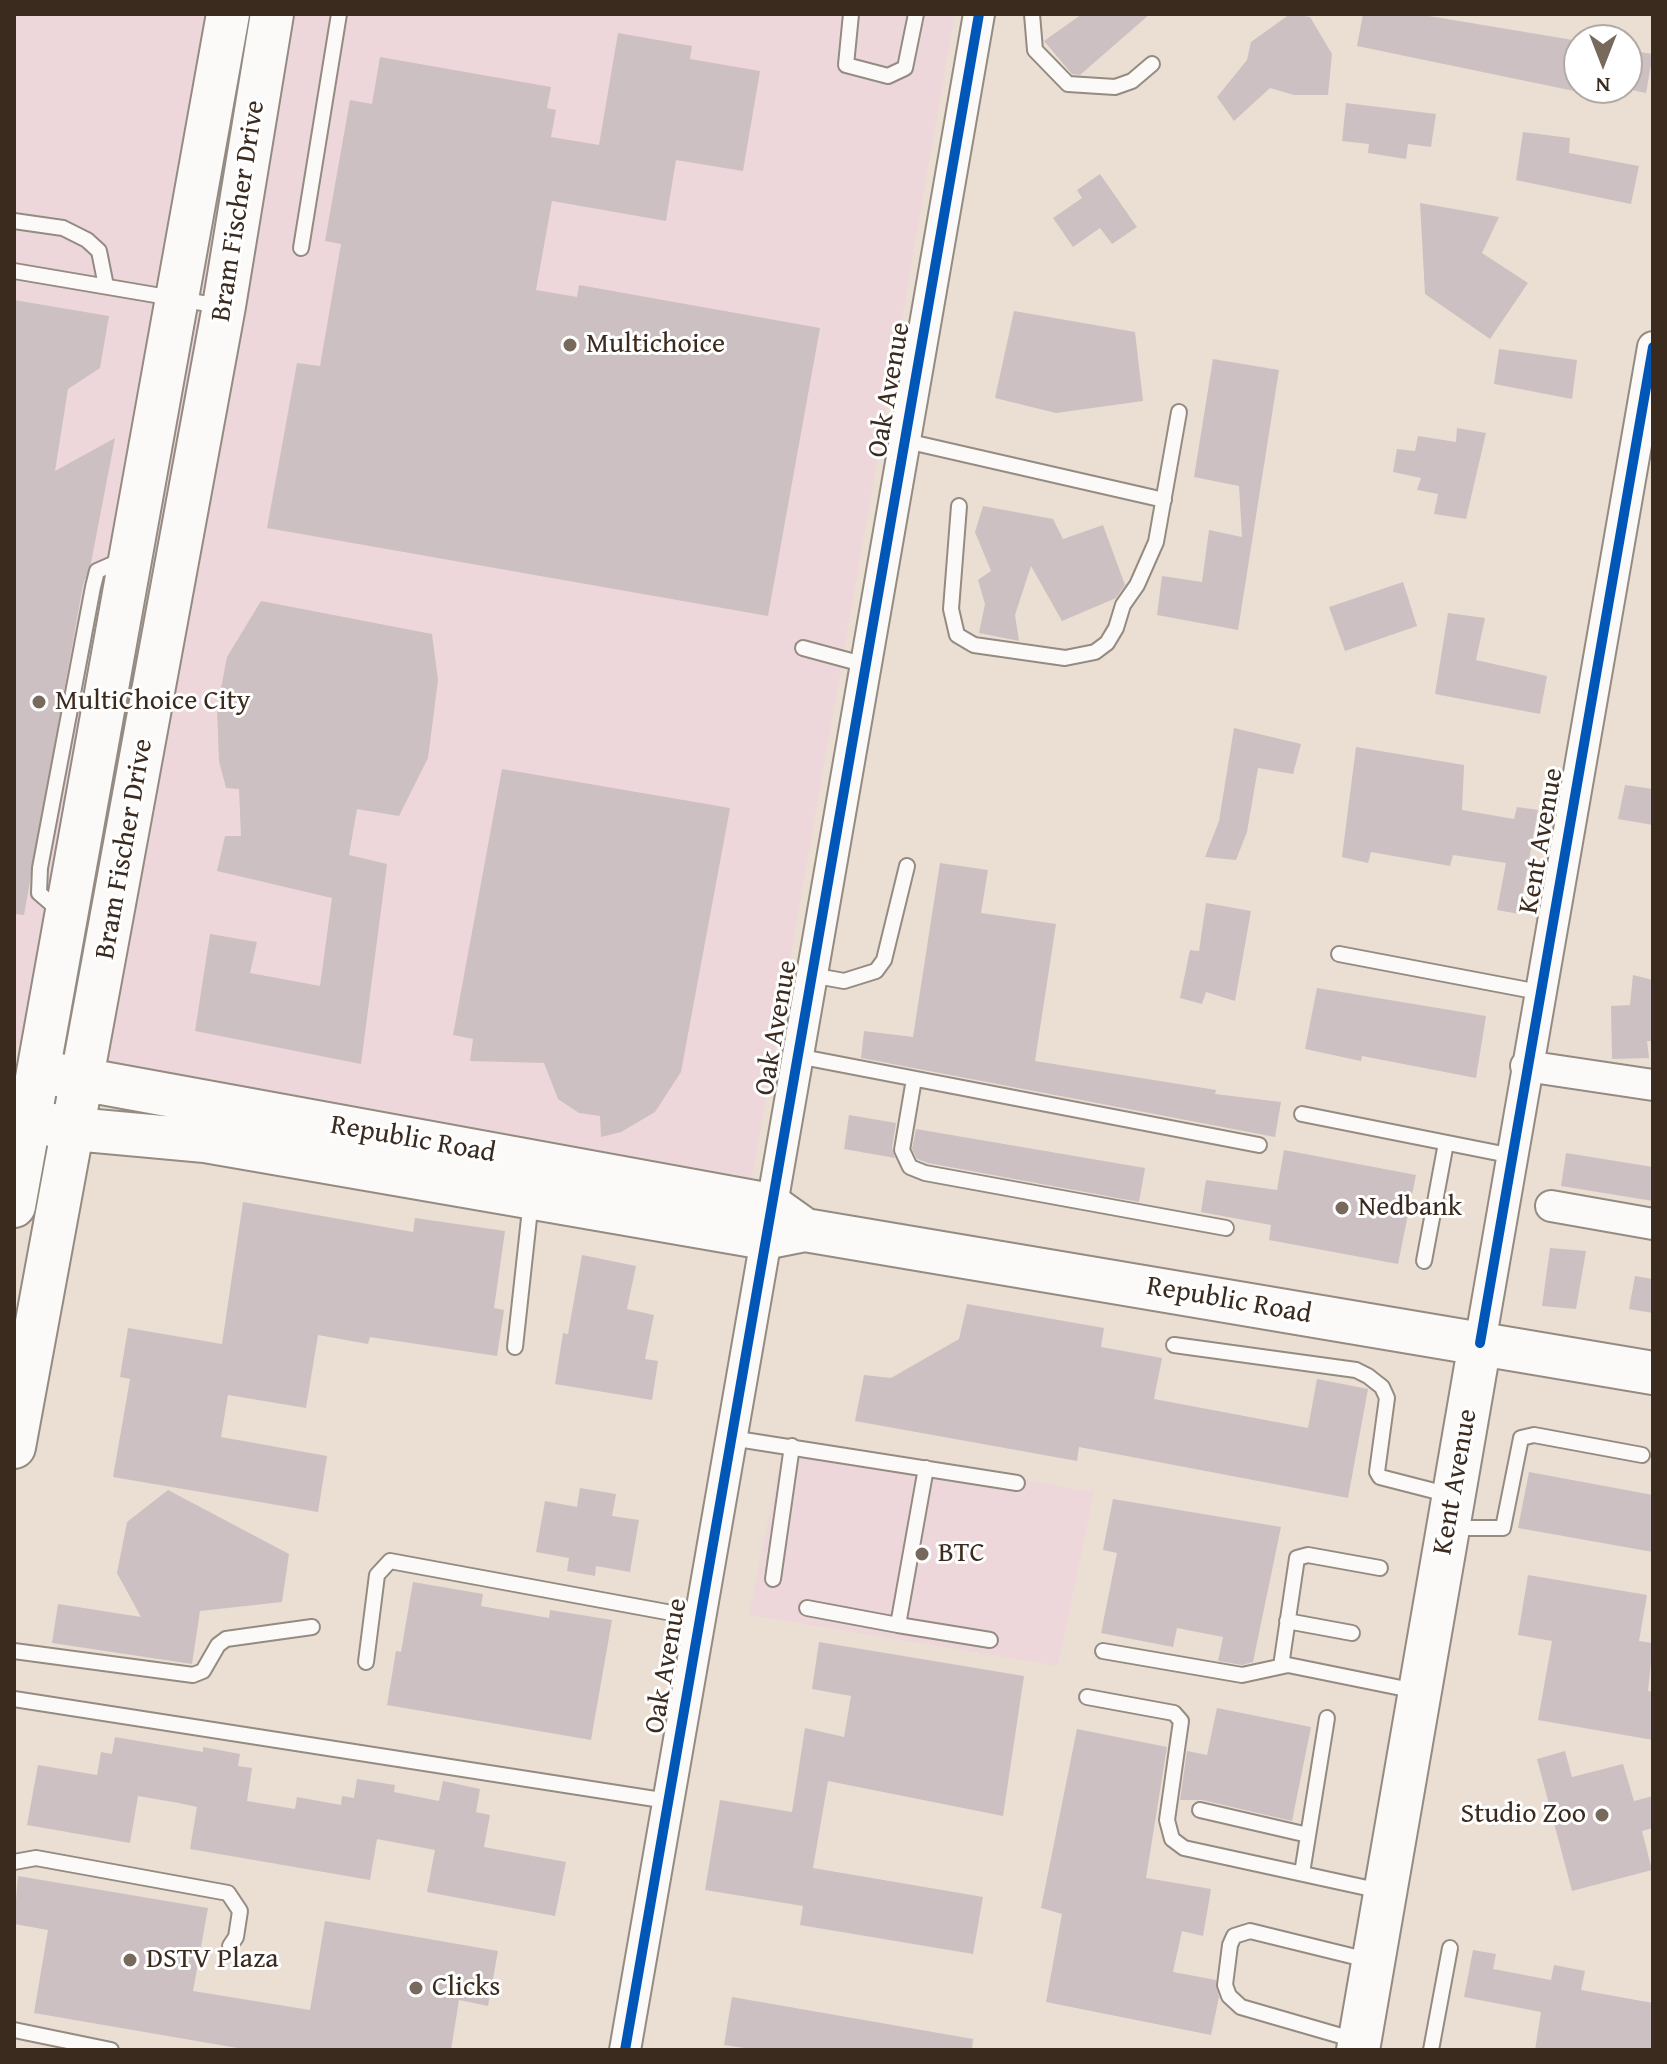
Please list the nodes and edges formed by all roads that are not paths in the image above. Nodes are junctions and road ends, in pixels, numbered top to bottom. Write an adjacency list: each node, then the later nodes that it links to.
1 (228, 14): 13 (main road, Bram Fischer Drive)
2 (272, 14): 14 (main road, Bram Fischer Drive)
3 (339, 14): 10 (lane)
4 (851, 14): 5 (lane)
5 (916, 14)
6 (979, 14): 17 (street, Oak Avenue)
7 (1032, 14): 8 (lane)
8 (1152, 64)
9 (14, 221): 12 (lane)
10 (301, 248)
11 (14, 271): 12 (lane)
12 (106, 286): 13 (lane)
13 (177, 297): 14 (lane); 28 (main road, Bram Fischer Drive)
14 (224, 306): 30 (main road, Bram Fischer Drive)
15 (1653, 347): 25 (street, Kent Avenue)
16 (1179, 412): 18 (lane)
17 (906, 441): 18 (lane); 21 (street, Oak Avenue)
18 (1164, 500): 19 (lane)
19 (959, 506)
20 (803, 648): 21 (lane)
21 (866, 665): 24 (street, Oak Avenue)
22 (907, 866): 24 (lane)
23 (1339, 954): 25 (lane)
24 (811, 975): 26 (street, Oak Avenue)
25 (1539, 992): 27 (street, Kent Avenue)
26 (797, 1056): 29 (lane); 41 (street, Oak Avenue)
27 (1526, 1066): 31 (street); 37 (street, Kent Avenue)
28 (25, 1069): 30 (main road, Republic Road); 33 (main road, Bram Fischer Drive)
29 (914, 1079): 36 (lane); 43 (lane)
30 (82, 1080): 34 (main road, Bram Fischer Drive); 41 (main road, Republic Road)
31 (1653, 1085)
32 (1302, 1114): 35 (lane)
33 (20, 1119): 34 (main road, Republic Road); 39 (main road, Bram Fischer Drive)
34 (74, 1129): 38 (main road, Republic Road); 51 (main road, Bram Fischer Drive)
35 (1446, 1143): 37 (lane); 44 (lane)
36 (1259, 1145)
37 (1513, 1156): 45 (street, Kent Avenue)
38 (532, 1197): 41 (main road, Republic Road); 47 (lane)
39 (14, 1206)
40 (1551, 1206): 42 (street)
41 (780, 1224): 45 (main road, Republic Road); 49 (street, Oak Avenue)
42 (1653, 1224)
43 (1226, 1228)
44 (1424, 1261)
45 (1480, 1343): 48 (main road, Republic Road); 55 (main road, Kent Avenue)
46 (1174, 1345): 55 (lane)
47 (515, 1347)
48 (1653, 1373)
49 (730, 1438): 50 (lane); 59 (street, Oak Avenue)
50 (792, 1446): 53 (lane); 57 (lane)
51 (14, 1447)
52 (1642, 1455): 55 (lane)
53 (926, 1468): 54 (lane); 61 (lane)
54 (1017, 1483)
55 (1451, 1512): 69 (main road, Kent Avenue)
56 (1380, 1568): 60 (lane)
57 (773, 1579)
58 (807, 1608): 61 (lane)
59 (699, 1618): 67 (lane); 73 (street, Oak Avenue)
60 (1287, 1621): 63 (lane); 68 (lane)
61 (898, 1625): 64 (lane)
62 (312, 1627): 65 (lane)
63 (1352, 1633)
64 (990, 1640)
65 (14, 1651)
66 (1103, 1651): 68 (lane)
67 (366, 1662)
68 (1281, 1666): 69 (lane)
69 (1420, 1692): 78 (main road, Kent Avenue)
70 (1087, 1697): 77 (lane)
71 (14, 1699): 73 (lane)
72 (1327, 1718): 75 (lane)
73 (668, 1801): 85 (street, Oak Avenue)
74 (1200, 1810): 75 (lane)
75 (1308, 1835): 77 (lane)
76 (14, 1862): 79 (lane)
77 (1302, 1873): 78 (lane)
78 (1385, 1892): 81 (main road, Kent Avenue)
79 (230, 1946)
80 (1450, 1948): 86 (lane)
81 (1373, 1962): 83 (main road, Kent Avenue); 83 (lane)
82 (14, 2030): 84 (lane)
83 (1359, 2046)
84 (111, 2050)
85 (625, 2050)
86 (1431, 2050)

